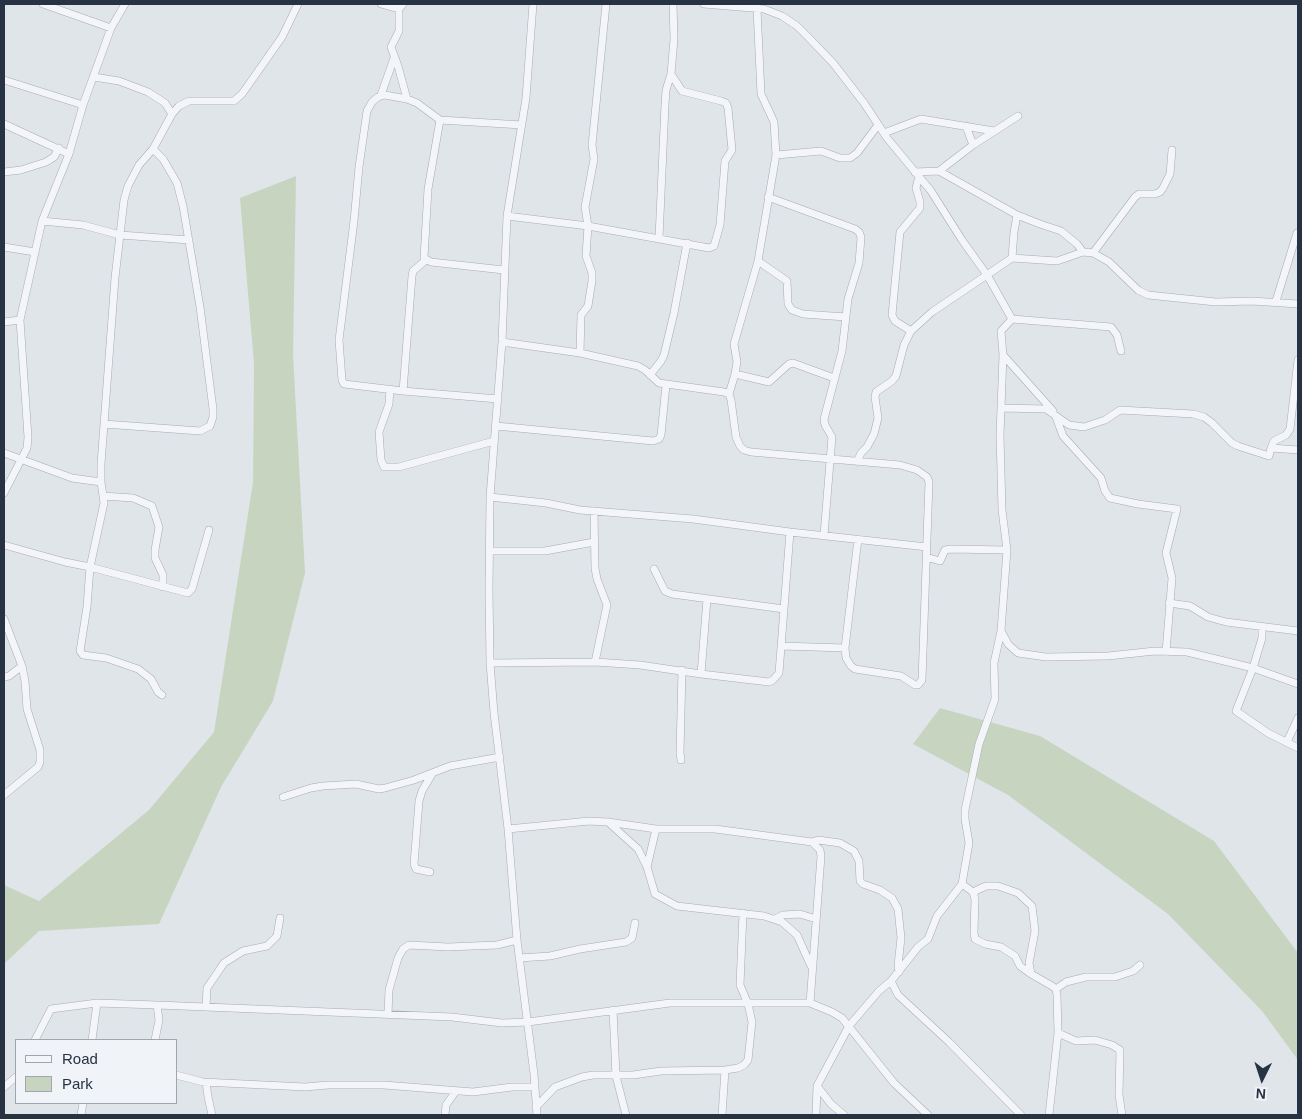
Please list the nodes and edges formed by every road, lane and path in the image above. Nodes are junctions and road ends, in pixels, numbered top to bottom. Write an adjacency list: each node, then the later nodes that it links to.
1 (42, 4): 11 (street)
2 (125, 4): 11 (street)
3 (298, 4): 19 (street)
4 (381, 4): 9 (street)
5 (533, 4): 23 (street)
6 (606, 4): 41 (street)
7 (673, 4): 13 (street)
8 (704, 4): 10 (street)
9 (401, 7): 12 (street)
10 (761, 7): 24 (street); 33 (street)
11 (111, 28): 14 (street)
12 (394, 58): 16 (street); 17 (street)
13 (671, 74): 44 (street); 46 (street)
14 (94, 77): 18 (street); 19 (street)
15 (4, 80): 18 (street)
16 (381, 95): 17 (street); 72 (street)
17 (407, 99): 21 (street)
18 (83, 105): 32 (street)
19 (172, 114): 30 (street)
20 (1018, 116): 26 (street)
21 (440, 120): 23 (street); 52 (street)
22 (4, 124): 29 (street)
23 (522, 125): 39 (street)
24 (878, 125): 27 (street); 33 (street)
25 (966, 126): 26 (street); 27 (street); 28 (street)
26 (994, 131): 28 (street)
27 (884, 133): 36 (street)
28 (973, 145): 34 (street)
29 (59, 148): 32 (street); 35 (street)
30 (153, 149): 43 (street); 45 (street)
31 (1172, 150): 50 (street)
32 (69, 154): 40 (street)
33 (776, 155): 37 (street)
34 (939, 171): 36 (street); 38 (street)
35 (4, 172)
36 (917, 174): 55 (street); 62 (street)
37 (768, 197): 53 (street); 58 (street)
38 (1017, 215): 49 (street); 51 (street)
39 (507, 216): 41 (street); 54 (street)
40 (42, 221): 43 (street); 48 (street)
41 (588, 226): 44 (street); 65 (street)
42 (1297, 233): 56 (street)
43 (120, 235): 45 (street); 79 (street)
44 (659, 238): 46 (street)
45 (189, 240): 79 (street)
46 (687, 243): 69 (street)
47 (4, 247): 48 (street)
48 (35, 252): 60 (street)
49 (1083, 252): 50 (street); 51 (street)
50 (1093, 253): 56 (street)
51 (1012, 258): 55 (street)
52 (426, 260): 54 (street); 73 (street)
53 (758, 261): 58 (street); 68 (street)
54 (504, 270): 63 (street)
55 (987, 275): 59 (street); 62 (street)
56 (1276, 301): 57 (street)
57 (1298, 304)
58 (846, 317): 70 (street)
59 (1012, 319): 64 (street); 66 (street)
60 (20, 320): 61 (street); 85 (street)
61 (4, 322)
62 (911, 331): 87 (street)
63 (502, 342): 65 (street); 75 (street)
64 (1120, 351)
65 (580, 353): 69 (street)
66 (1003, 354): 76 (street); 78 (street)
67 (1298, 360): 82 (street)
68 (736, 374): 70 (street); 74 (street)
69 (650, 375): 71 (street)
70 (834, 378): 86 (street)
71 (666, 385): 74 (street); 80 (street)
72 (390, 389): 73 (street); 81 (street)
73 (403, 391): 75 (street)
74 (729, 394): 86 (street)
75 (498, 399): 80 (street)
76 (1001, 408): 77 (street); 100 (street)
77 (1056, 417): 78 (street); 107 (street)
78 (1063, 422): 82 (street)
79 (104, 424): 88 (street)
80 (496, 426): 81 (street)
81 (494, 441): 91 (street)
82 (1271, 448): 83 (street)
83 (1298, 450)
84 (4, 453): 85 (street)
85 (21, 459): 88 (street); 89 (street)
86 (831, 460): 87 (street); 95 (street)
87 (857, 462): 99 (street)
88 (101, 482): 90 (street)
89 (4, 493)
90 (103, 496): 103 (street); 105 (street)
91 (490, 497): 92 (street); 101 (street)
92 (594, 511): 94 (street); 97 (street)
93 (209, 530): 105 (street)
94 (790, 532): 95 (street); 108 (street)
95 (824, 535): 96 (street)
96 (858, 539): 99 (street); 114 (street)
97 (594, 542): 101 (street); 116 (street)
98 (4, 545): 103 (street)
99 (927, 546): 102 (street)
100 (1007, 550): 102 (street); 111 (street)
101 (489, 551): 117 (street)
102 (926, 557): 114 (street)
103 (90, 567): 105 (street); 124 (street)
104 (654, 569): 106 (street)
105 (163, 587)
106 (707, 599): 108 (street); 121 (street)
107 (1169, 603): 110 (street); 115 (street)
108 (784, 609): 113 (street)
109 (4, 619): 118 (street)
110 (1262, 627): 112 (street); 119 (street)
111 (1001, 630): 115 (street); 139 (street)
112 (1298, 631)
113 (781, 646): 114 (street); 121 (street)
114 (845, 648)
115 (1166, 652): 119 (street)
116 (595, 662): 117 (street); 120 (street)
117 (490, 664): 128 (street)
118 (22, 666): 122 (street); 131 (street)
119 (1253, 668): 123 (street); 126 (street)
120 (682, 670): 121 (street); 129 (street)
121 (701, 674)
122 (4, 678)
123 (1298, 684)
124 (162, 696)
125 (1298, 718): 126 (street)
126 (1287, 742): 127 (street)
127 (1298, 748)
128 (500, 757): 130 (street); 134 (street)
129 (681, 760)
130 (432, 774): 132 (street); 138 (street)
131 (4, 795)
132 (283, 797)
133 (608, 822): 134 (street); 135 (street); 137 (street)
134 (508, 829): 146 (street)
135 (656, 829): 136 (street); 137 (street)
136 (812, 842): 144 (street); 150 (street)
137 (648, 867): 141 (street)
138 (430, 872)
139 (962, 884): 140 (street); 150 (street)
140 (973, 892): 151 (street); 151 (street)
141 (742, 913): 143 (street); 156 (street)
142 (280, 918): 158 (street)
143 (775, 919): 144 (street); 149 (street)
144 (816, 919): 149 (street)
145 (635, 923): 147 (street)
146 (517, 940): 147 (street); 160 (street)
147 (519, 958): 161 (street)
148 (1140, 965): 153 (street)
149 (813, 969): 155 (street)
150 (899, 972): 152 (street)
151 (1031, 974): 153 (street)
152 (891, 981): 162 (street); 184 (street)
153 (1056, 990): 163 (street)
154 (97, 1003): 157 (street); 164 (street); 165 (street)
155 (810, 1003): 156 (street); 162 (street)
156 (748, 1004): 159 (street); 167 (street)
157 (157, 1005): 158 (street); 166 (street)
158 (206, 1007): 160 (street)
159 (614, 1010): 161 (street); 169 (street)
160 (388, 1014): 161 (street)
161 (528, 1022): 174 (street)
162 (849, 1026): 173 (street); 183 (street)
163 (1058, 1033): 185 (street); 186 (street)
164 (36, 1039)
165 (92, 1039)
166 (155, 1039)
167 (725, 1070): 169 (street); 180 (street)
168 (178, 1075): 171 (street)
169 (616, 1076): 176 (street); 179 (street)
170 (15, 1078): 172 (street)
171 (206, 1082): 175 (street); 177 (street)
172 (4, 1086)
173 (817, 1086): 181 (street); 182 (street)
174 (535, 1087): 175 (street); 176 (street)
175 (456, 1091): 178 (street)
176 (537, 1111)
177 (212, 1115)
178 (445, 1115)
179 (626, 1115)
180 (722, 1115)
181 (816, 1115)
182 (844, 1115)
183 (928, 1115)
184 (1021, 1115)
185 (1049, 1115)
186 (1122, 1115)

